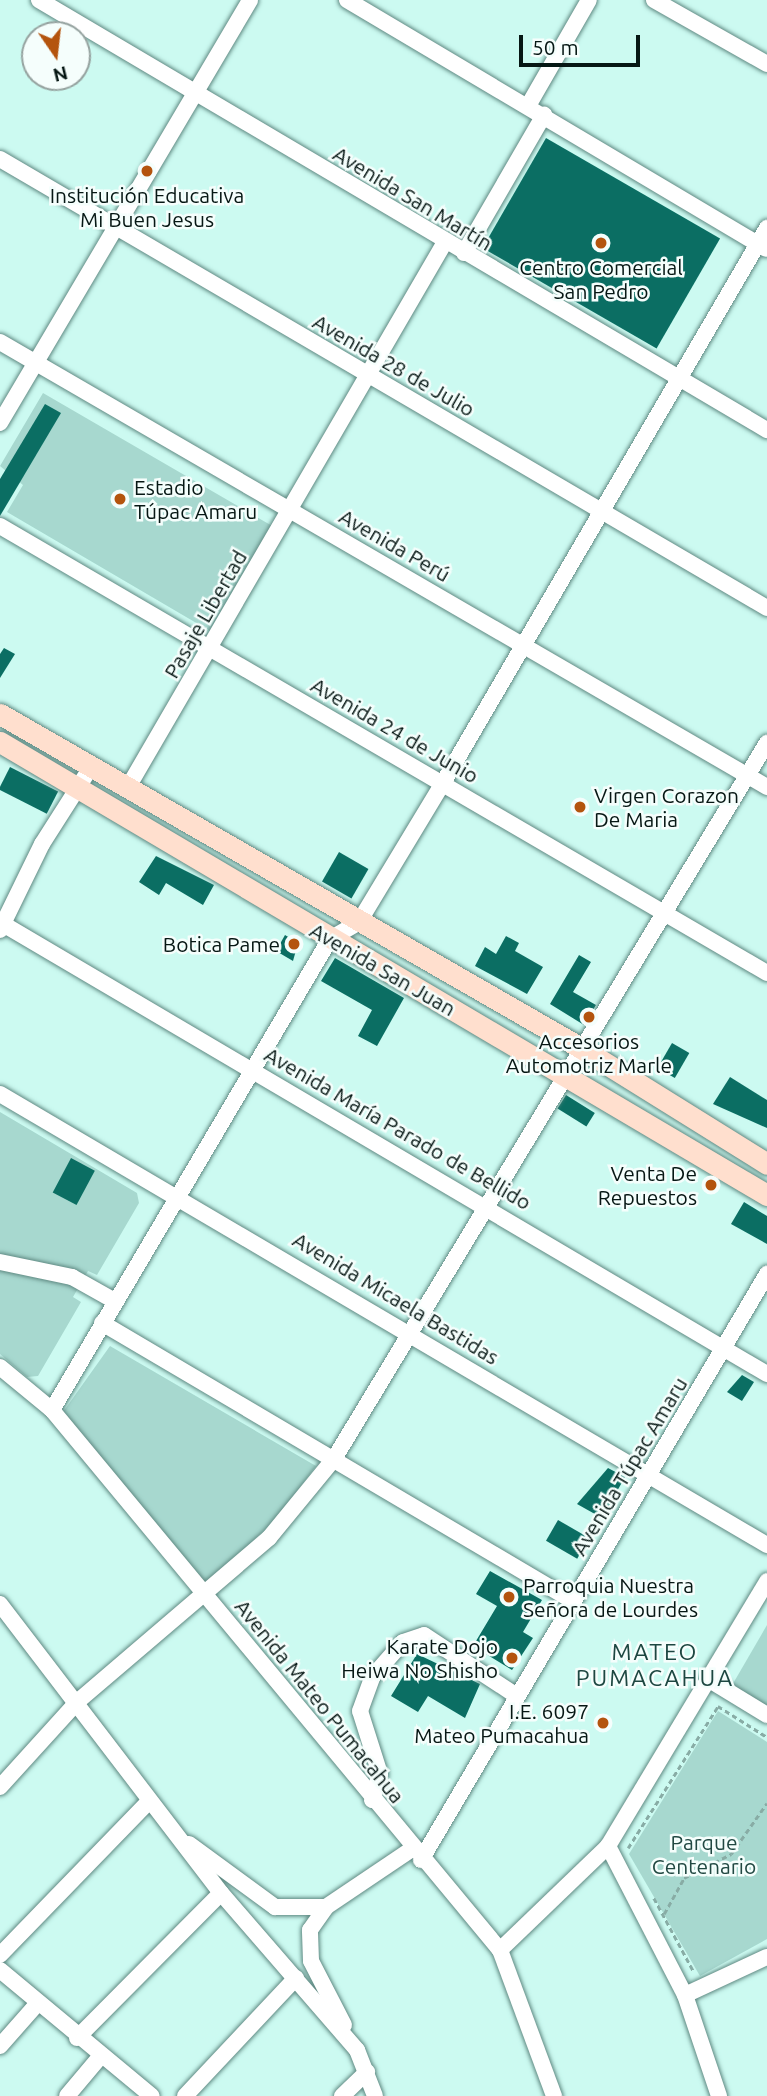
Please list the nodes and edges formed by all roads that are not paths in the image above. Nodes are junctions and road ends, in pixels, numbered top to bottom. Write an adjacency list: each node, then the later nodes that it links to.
1 (39, 0): 7 (street, Avenida San Martín)
2 (250, 0): 7 (street)
3 (347, 0): 8 (street)
4 (589, 0): 8 (street)
5 (654, 0): 6 (street)
6 (767, 64)
7 (196, 94): 11 (street); 13 (street, Avenida San Martín)
8 (528, 106): 9 (street)
9 (544, 115): 14 (street); 15 (street)
10 (0, 159): 11 (street, Avenida 28 de Julio)
11 (117, 228): 17 (street); 18 (street, Avenida 28 de Julio)
12 (767, 228): 14 (street)
13 (445, 243): 15 (street, Avenida San Martín); 18 (street, Pasaje Libertad)
14 (763, 247): 19 (street)
15 (464, 253): 19 (street, Avenida San Martín)
16 (0, 342): 17 (street, Avenida Perú)
17 (36, 364): 20 (street); 22 (street, Avenida Perú)
18 (368, 374): 22 (street, Pasaje Libertad); 23 (street, Avenida 28 de Julio)
19 (678, 378): 21 (street, Avenida San Martín); 23 (street)
20 (0, 423)
21 (767, 429)
22 (291, 507): 26 (street, Avenida Perú); 27 (street, Pasaje Libertad)
23 (601, 511): 25 (street, Avenida 28 de Julio); 26 (street)
24 (0, 526): 27 (street, Avenida 24 de Junio)
25 (767, 608)
26 (523, 644): 32 (street, Avenida Perú); 33 (street)
27 (210, 646): 33 (street, Avenida 24 de Junio); 36 (street, Pasaje Libertad)
28 (0, 714): 31 (main road, Avenida San Juan)
29 (0, 741): 35 (main road, Avenida San Juan)
30 (767, 743): 32 (street)
31 (91, 767): 35 (street); 36 (main road, Avenida San Juan)
32 (748, 776): 34 (street, Avenida Perú); 37 (street)
33 (443, 783): 37 (street, Avenida 24 de Junio); 38 (street)
34 (767, 787)
35 (78, 788): 39 (street); 40 (main road, Avenida San Juan)
36 (127, 789): 38 (main road, Avenida San Juan)
37 (664, 913): 41 (street, Avenida 24 de Junio); 42 (street)
38 (359, 922): 40 (street); 42 (main road, Avenida San Juan)
39 (2, 927): 43 (street, Avenida María Parado de Bellido)
40 (330, 939): 43 (street); 44 (main road, Avenida San Juan)
41 (767, 973)
42 (581, 1048): 44 (street); 46 (main road, Avenida San Juan)
43 (252, 1067): 47 (street); 49 (street, Avenida María Parado de Bellido)
44 (565, 1076): 48 (main road, Avenida San Juan); 49 (street)
45 (0, 1094): 47 (street, Avenida Micaela Bastidas)
46 (767, 1164)
47 (177, 1194): 52 (street); 54 (street, Avenida Micaela Bastidas)
48 (767, 1195)
49 (485, 1203): 54 (street); 55 (street, Avenida María Parado de Bellido)
50 (0, 1262): 52 (street)
51 (767, 1274): 55 (street, Avenida Túpac Amaru)
52 (115, 1301): 53 (street)
53 (102, 1323): 58 (street); 59 (street)
54 (411, 1330): 59 (street); 60 (street, Avenida Micaela Bastidas)
55 (724, 1349): 57 (street, Avenida María Parado de Bellido); 60 (street, Avenida Túpac Amaru)
56 (0, 1367): 58 (street, Avenida Mateo Pumacahua)
57 (767, 1374)
58 (52, 1410): 63 (street, Avenida Mateo Pumacahua)
59 (334, 1459): 63 (street); 64 (street)
60 (648, 1473): 61 (street, Avenida Micaela Bastidas); 64 (street, Avenida Túpac Amaru)
61 (767, 1545)
62 (767, 1581): 66 (street)
63 (208, 1595): 68 (street); 71 (street, Avenida Mateo Pumacahua)
64 (573, 1601): 67 (street, Avenida Túpac Amaru)
65 (0, 1604): 68 (street)
66 (708, 1679): 69 (street); 74 (street)
67 (517, 1696): 71 (street); 75 (street, Avenida Túpac Amaru)
68 (77, 1702): 70 (street); 72 (street)
69 (767, 1715)
70 (1, 1782)
71 (372, 1800): 75 (street, Avenida Mateo Pumacahua)
72 (149, 1801): 73 (street); 79 (street)
73 (168, 1827): 76 (street); 77 (street)
74 (608, 1846): 78 (street); 83 (street)
75 (416, 1854): 77 (street); 78 (street, Avenida Mateo Pumacahua)
76 (221, 1894): 82 (street); 85 (street)
77 (326, 1908): 87 (street)
78 (500, 1950): 95 (street, Avenida Mateo Pumacahua)
79 (0, 1955)
80 (767, 1958): 83 (street)
81 (0, 1970): 84 (street)
82 (296, 1978): 87 (street); 92 (street)
83 (685, 1994): 96 (street)
84 (37, 2004): 85 (street); 86 (street)
85 (77, 2038): 88 (street)
86 (0, 2046)
87 (357, 2050): 89 (street)
88 (99, 2059): 90 (street); 91 (street)
89 (367, 2072): 93 (street); 94 (street)
90 (67, 2096)
91 (152, 2096)
92 (185, 2096)
93 (342, 2096)
94 (375, 2096)
95 (554, 2096)
96 (719, 2096)

